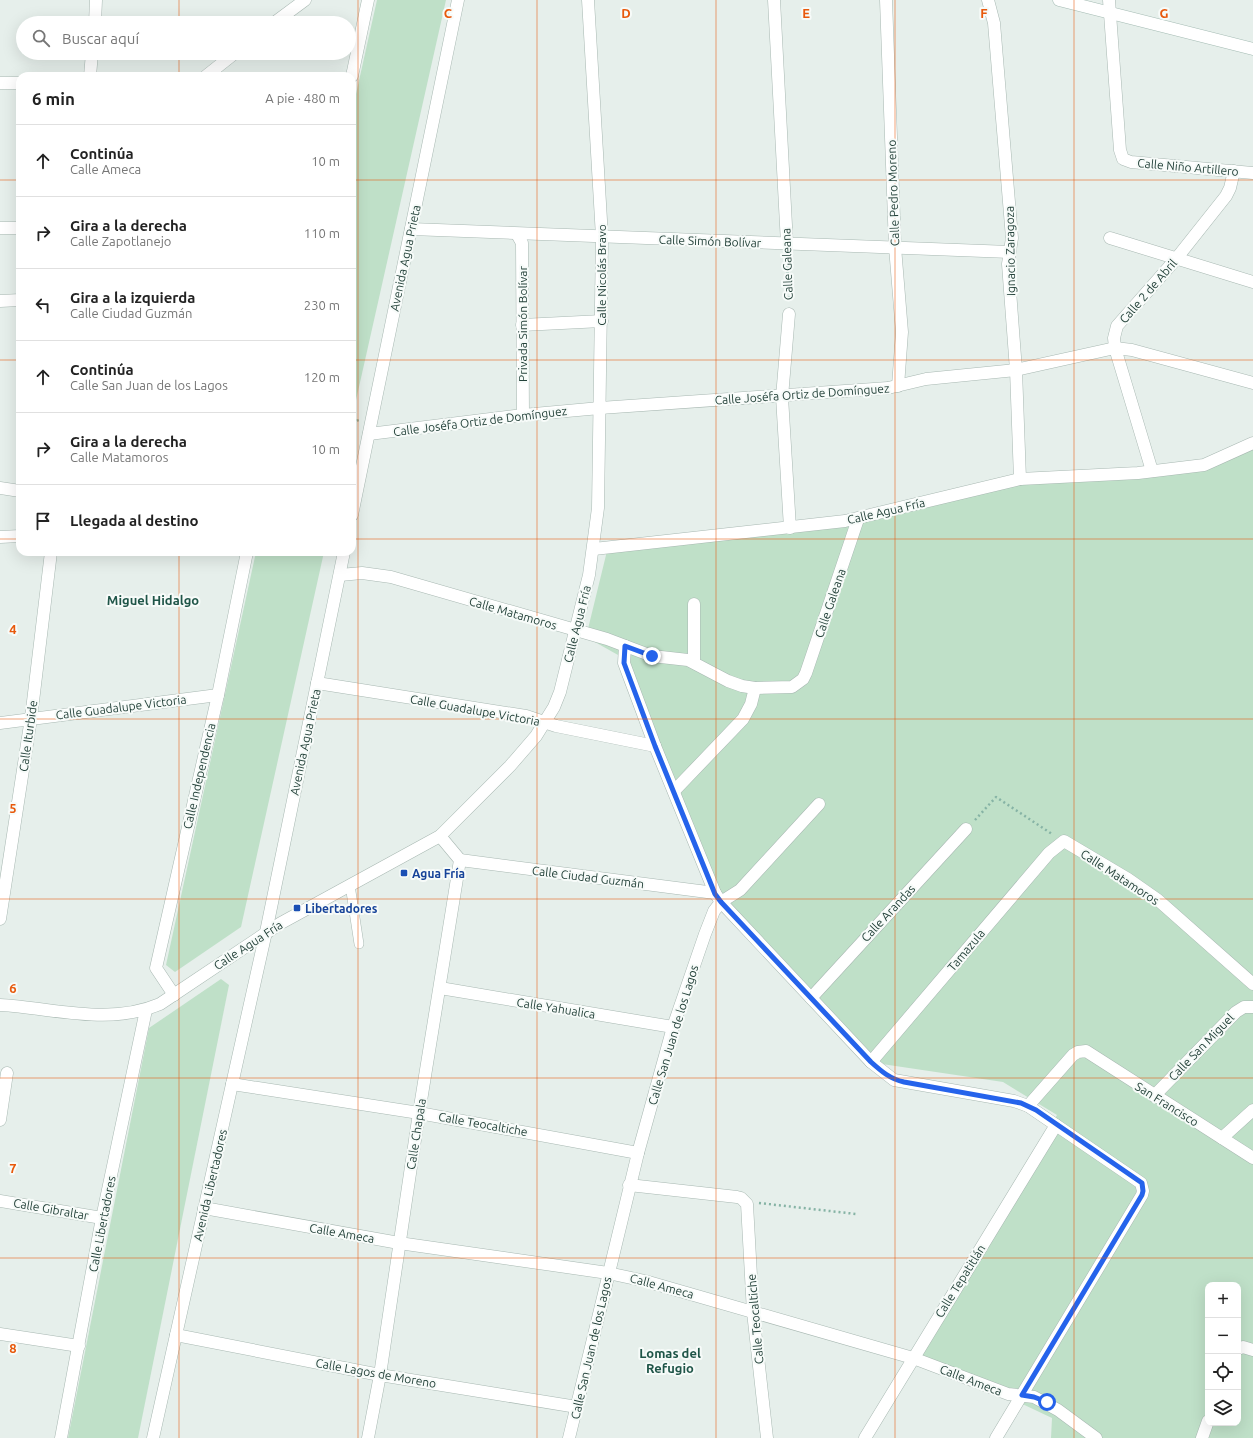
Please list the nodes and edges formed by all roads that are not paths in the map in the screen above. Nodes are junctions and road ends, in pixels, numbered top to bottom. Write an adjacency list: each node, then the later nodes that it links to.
1 (96, 0): 12 (street)
2 (306, 0): 13 (street)
3 (368, 0): 15 (street)
4 (458, 0): 28 (street, Avenida Agua Prieta)
5 (588, 0): 30 (street, Calle Nicolás Bravo)
6 (774, 0): 32 (street, Calle Galeana)
7 (886, 0): 33 (street, Calle Pedro Moreno)
8 (988, 0): 34 (street, Ignacio Zaragoza)
9 (1059, 0): 11 (street)
10 (1109, 0): 11 (street)
11 (1110, 13): 14 (street); 24 (street, Calle Niño Artillero)
12 (95, 16)
13 (284, 16)
14 (1253, 49)
15 (356, 57)
16 (91, 60): 19 (street)
17 (226, 60): 20 (street)
18 (355, 60): 21 (street)
19 (90, 72)
20 (211, 72)
21 (353, 72)
22 (0, 83): 23 (street)
23 (16, 83)
24 (1234, 171): 25 (street, Calle Niño Artillero); 35 (street, Calle 2 de Abril)
25 (1253, 173)
26 (0, 228): 27 (street)
27 (16, 228)
28 (411, 230): 29 (street, Calle Simón Bolívar); 49 (street, Avenida Agua Prieta)
29 (517, 234): 30 (street, Calle Simón Bolívar); 41 (street, Privada Simón Bolívar)
30 (602, 237): 32 (street, Calle Simón Bolívar); 40 (street, Calle Nicolás Bravo)
31 (1110, 238): 35 (street)
32 (787, 244): 33 (street, Calle Simón Bolívar)
33 (895, 248): 34 (street, Calle Simón Bolívar); 45 (street, Calle Pedro Moreno)
34 (1010, 252): 43 (street, Ignacio Zaragoza)
35 (1176, 259): 36 (street); 42 (street, Calle 2 de Abril)
36 (1253, 282)
37 (0, 300): 38 (street)
38 (16, 300)
39 (789, 314): 46 (street, Calle Galeana)
40 (602, 321): 41 (street); 47 (street, Calle Nicolás Bravo)
41 (522, 325): 48 (street, Privada Simón Bolívar)
42 (1115, 348): 43 (street, Calle Joséfa Ortiz de Domínguez); 44 (street, Calle Joséfa Ortiz de Domínguez); 51 (street, Calle 2 de Abril)
43 (1016, 370): 45 (street, Calle Joséfa Ortiz de Domínguez); 52 (street, Ignacio Zaragoza)
44 (1253, 383)
45 (898, 386): 46 (street, Calle Joséfa Ortiz de Domínguez)
46 (782, 397): 47 (street, Calle Joséfa Ortiz de Domínguez); 57 (street, Calle Galeana)
47 (600, 408): 48 (street, Calle Joséfa Ortiz de Domínguez); 60 (street, Calle Nicolás Bravo)
48 (523, 415): 49 (street, Calle Joséfa Ortiz de Domínguez)
49 (369, 434): 55 (street, Avenida Agua Prieta)
50 (1253, 443): 51 (street, Calle Agua Fría)
51 (1152, 471): 52 (street, Calle Agua Fría)
52 (1020, 479): 56 (street, Calle Agua Fría)
53 (0, 488): 54 (street)
54 (16, 490)
55 (356, 497)
56 (858, 519): 57 (street, Calle Agua Fría); 70 (street, Calle Galeana)
57 (790, 528): 60 (street, Calle Agua Fría)
58 (16, 536): 59 (street)
59 (0, 537)
60 (594, 549): 66 (street, Calle Agua Fría)
61 (51, 556): 73 (street, Calle Iturbide)
62 (246, 556): 72 (street, Calle Independencia)
63 (343, 556): 64 (street, Avenida Agua Prieta)
64 (340, 575): 66 (street, Calle Matamoros); 69 (street, Avenida Agua Prieta)
65 (694, 604): 68 (street)
66 (576, 631): 67 (street, Calle Matamoros); 74 (street, Calle Agua Fría)
67 (625, 646): 68 (street, Calle Matamoros); 76 (street)
68 (694, 662): 71 (street, Calle Matamoros)
69 (318, 683): 74 (street, Calle Guadalupe Victoria); 86 (street, Avenida Agua Prieta)
70 (798, 684): 71 (street, Calle Matamoros)
71 (755, 688): 77 (street)
72 (218, 695): 73 (street, Calle Guadalupe Victoria); 90 (street, Calle Independencia)
73 (31, 718): 75 (street, Calle Guadalupe Victoria); 85 (street, Calle Iturbide)
74 (546, 722): 76 (street, Calle Guadalupe Victoria); 80 (street, Calle Agua Fría)
75 (0, 723)
76 (655, 746): 77 (street)
77 (674, 791): 84 (street)
78 (819, 804): 84 (street)
79 (966, 829): 91 (street, Calle Arandas)
80 (440, 836): 82 (street); 83 (street, Calle Agua Fría)
81 (1064, 841): 88 (street, Calle Matamoros); 96 (street, Tamazula)
82 (460, 860): 84 (street, Calle Ciudad Guzmán); 89 (street, Calle Chapala)
83 (350, 885): 86 (street, Calle Agua Fría); 87 (lane)
84 (718, 898): 91 (street); 95 (street, Calle San Juan de los Lagos)
85 (0, 919)
86 (266, 932): 90 (street, Calle Agua Fría); 98 (street, Avenida Libertadores)
87 (359, 944)
88 (1253, 984)
89 (440, 988): 95 (street, Calle Yahualica); 102 (street, Calle Chapala)
90 (174, 995): 94 (street, Calle Agua Fría)
91 (810, 998): 96 (street)
92 (0, 1005): 94 (street, Calle Agua Fría)
93 (1253, 1007): 99 (street, Calle San Miguel)
94 (146, 1010): 111 (street, Calle Libertadores)
95 (673, 1028): 106 (street, Calle San Juan de los Lagos)
96 (871, 1062): 100 (street)
97 (7, 1073): 103 (street)
98 (232, 1084): 102 (street, Calle Teocaltiche); 110 (street, Avenida Libertadores)
99 (1154, 1096): 100 (street, San Francisco); 105 (street, San Francisco)
100 (1028, 1106): 104 (street)
101 (1253, 1110): 105 (street)
102 (419, 1113): 106 (street, Calle Teocaltiche); 112 (street, Calle Chapala)
103 (0, 1120)
104 (1056, 1125): 120 (street, Calle Tepatitlán); 122 (street)
105 (1222, 1138): 107 (street, San Francisco)
106 (638, 1153): 108 (street, Calle San Juan de los Lagos)
107 (1253, 1158)
108 (629, 1185): 113 (street, Calle San Juan de los Lagos); 114 (street, Calle Teocaltiche)
109 (0, 1200): 111 (street, Calle Gibraltar)
110 (204, 1208): 112 (street, Calle Ameca); 116 (street, Avenida Libertadores)
111 (102, 1218): 117 (street, Calle Libertadores)
112 (399, 1243): 113 (street, Calle Ameca); 121 (street, Calle Chapala)
113 (608, 1273): 114 (street, Calle Ameca); 123 (street, Calle San Juan de los Lagos)
114 (753, 1312): 120 (street, Calle Ameca); 129 (street, Calle Teocaltiche)
115 (0, 1334): 117 (street)
116 (176, 1335): 121 (street, Calle Lagos de Moreno); 126 (street, Avenida Libertadores)
117 (79, 1346): 125 (street, Calle Libertadores)
118 (1241, 1348): 119 (street)
119 (1253, 1350)
120 (913, 1358): 122 (street, Calle Ameca); 130 (street, Calle Tepatitlán)
121 (380, 1375): 123 (street, Calle Lagos de Moreno); 127 (street, Calle Chapala)
122 (1022, 1395): 131 (street); 132 (street, Calle Ameca)
123 (576, 1408): 128 (street, Calle San Juan de los Lagos)
124 (1206, 1426): 133 (street)
125 (61, 1438)
126 (153, 1438)
127 (368, 1438)
128 (569, 1438)
129 (767, 1438)
130 (865, 1438)
131 (996, 1438)
132 (1096, 1438)
133 (1202, 1438)

